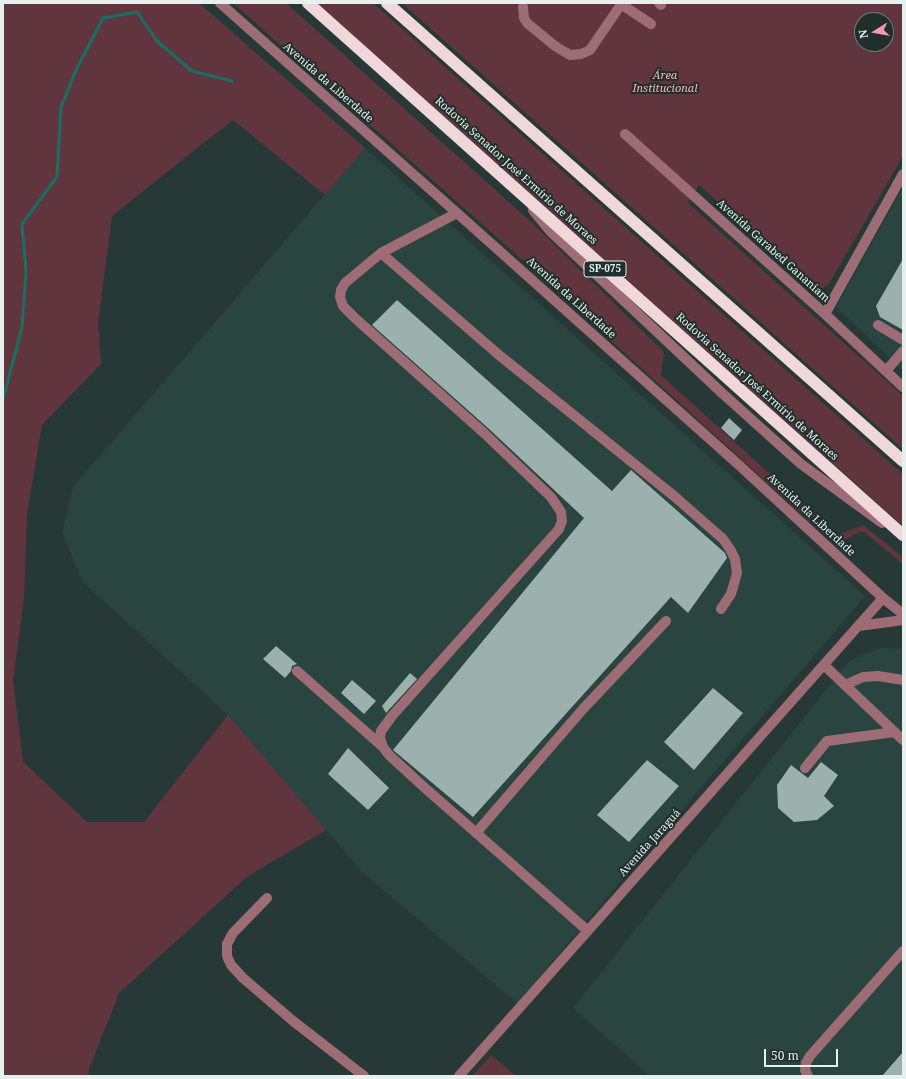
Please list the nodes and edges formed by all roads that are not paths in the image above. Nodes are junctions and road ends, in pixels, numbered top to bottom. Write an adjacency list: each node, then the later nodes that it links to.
1 (220, 3): 9 (street, Avenida da Liberdade)
2 (308, 3): 18 (highway, Rodovia Senador José Ermírio de Moraes / SP-075)
3 (387, 3): 17 (highway)
4 (622, 4): 5 (street); 6 (street)
5 (523, 7)
6 (651, 24)
7 (625, 134): 11 (street, Avenida Garabed Gananiam)
8 (903, 174): 11 (street)
9 (457, 212): 10 (street); 19 (street, Avenida da Liberdade)
10 (381, 253): 20 (street); 31 (street)
11 (825, 314): 15 (street, Avenida Garabed Gananiam)
12 (878, 325): 13 (street)
13 (903, 340)
14 (903, 351): 15 (street)
15 (886, 371): 16 (street, Avenida Garabed Gananiam)
16 (903, 387)
17 (903, 461)
18 (903, 536)
19 (883, 598): 21 (street, Avenida da Liberdade); 24 (street, Avenida Jaraguá)
20 (721, 609)
21 (903, 614)
22 (903, 620): 24 (street)
23 (666, 621): 33 (street)
24 (859, 626): 25 (street, Avenida Jaraguá)
25 (824, 665): 28 (street); 35 (street, Avenida Jaraguá)
26 (297, 671): 31 (street)
27 (903, 680): 28 (street)
28 (845, 684): 29 (street)
29 (895, 732): 30 (street); 32 (street)
30 (903, 740)
31 (382, 746): 33 (street)
32 (805, 768)
33 (476, 833): 35 (street)
34 (267, 898): 37 (street)
35 (588, 930): 38 (street, Avenida Jaraguá)
36 (903, 950): 39 (street)
37 (364, 1076)
38 (459, 1076)
39 (808, 1076)

